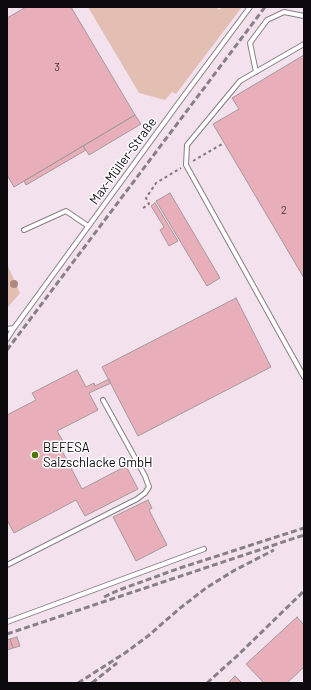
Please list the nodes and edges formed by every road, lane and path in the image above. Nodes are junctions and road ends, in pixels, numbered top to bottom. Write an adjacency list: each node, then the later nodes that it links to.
1 (250, 7): 8 (lane, Max-Müller-Straße)
2 (304, 16): 4 (lane)
3 (304, 44): 4 (lane)
4 (256, 72): 6 (lane)
5 (224, 143): 6 (path)
6 (186, 165): 7 (path); 13 (lane)
7 (143, 208)
8 (88, 226): 9 (lane); 10 (lane, Max-Müller-Straße)
9 (24, 230)
10 (14, 328): 11 (lane); 12 (lane, Max-Müller-Straße)
11 (7, 329)
12 (7, 339)
13 (304, 376)
14 (104, 400): 16 (lane)
15 (204, 548): 17 (lane)
16 (7, 565)
17 (7, 622)

